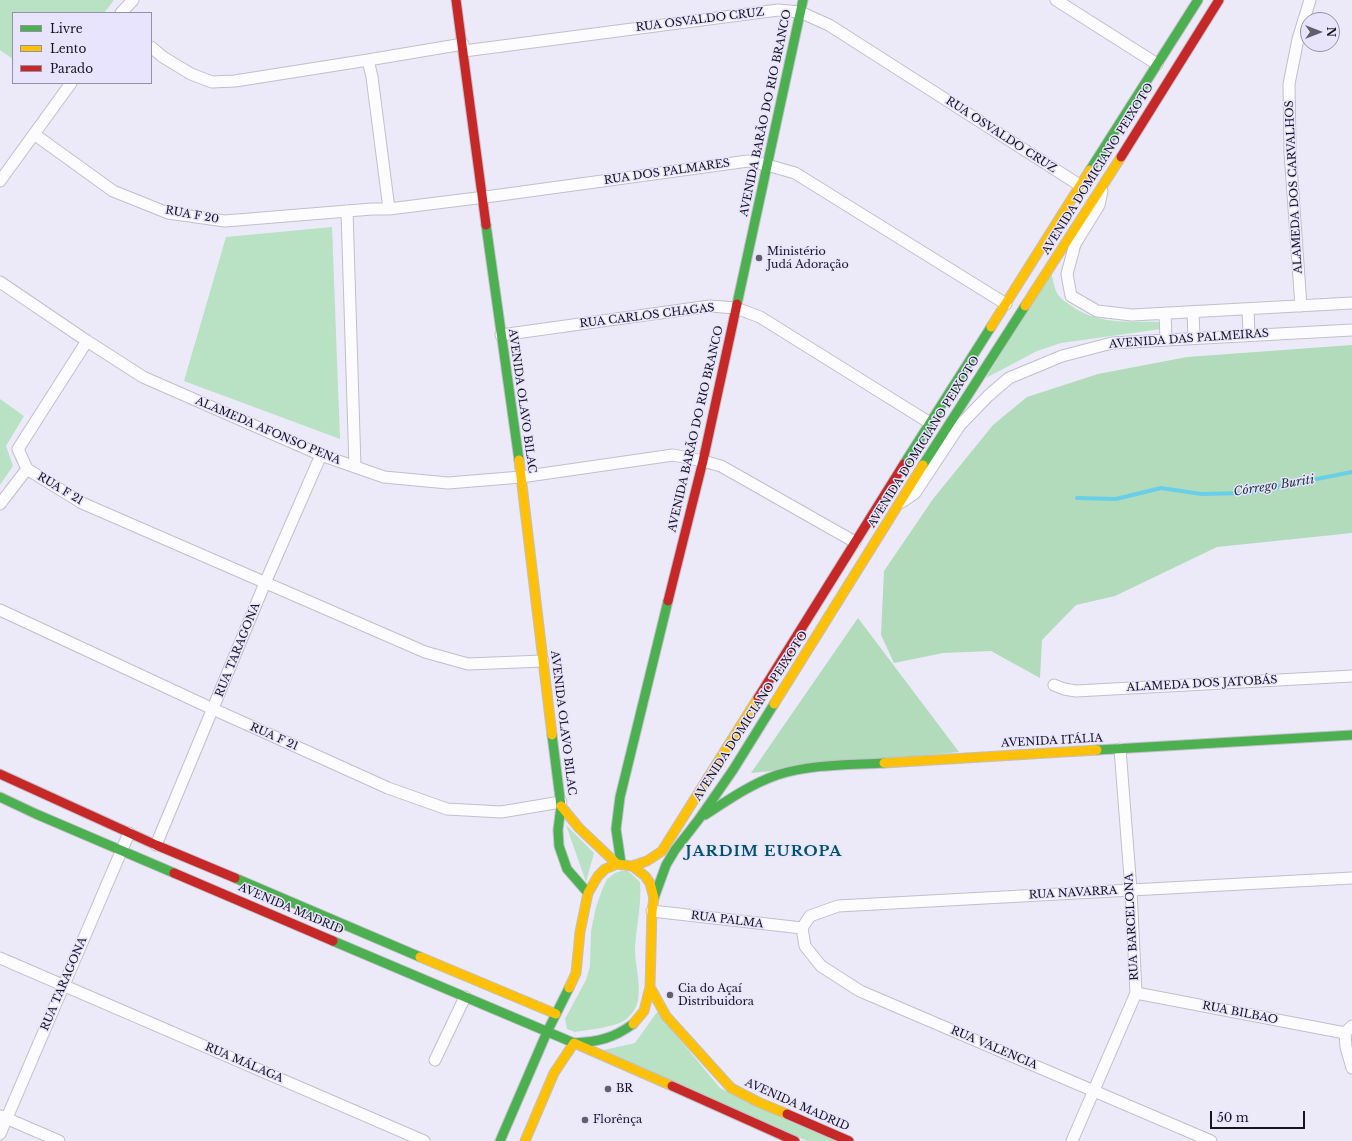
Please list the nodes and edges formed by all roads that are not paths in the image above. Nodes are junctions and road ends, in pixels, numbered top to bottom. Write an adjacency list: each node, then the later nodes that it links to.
1 (133, 0): 8 (street)
2 (456, 0): 10 (main road, AVENIDA OLAVO BILAC)
3 (803, 0): 9 (main road, AVENIDA BARÃO DO RIO BRANCO)
4 (1056, 0): 13 (street)
5 (1198, 0): 13 (main road, AVENIDA DOMICIANO PEIXOTO)
6 (1219, 0): 18 (main road, AVENIDA DOMICIANO PEIXOTO)
7 (1310, 0): 26 (street, ALAMEDA DOS CARVALHOS)
8 (122, 12)
9 (800, 12): 10 (street, RUA OSVALDO CRUZ); 16 (main road, AVENIDA BARÃO DO RIO BRANCO); 19 (street, RUA OSVALDO CRUZ)
10 (463, 47): 12 (street); 20 (main road, AVENIDA OLAVO BILAC)
11 (152, 48): 12 (street)
12 (368, 60): 21 (street)
13 (1157, 64): 19 (main road, AVENIDA DOMICIANO PEIXOTO)
14 (70, 84): 15 (street)
15 (34, 134): 17 (street); 22 (street, RUA F 20)
16 (767, 164): 20 (street, RUA DOS PALMARES); 25 (street, RUA DOS PALMARES); 27 (main road, AVENIDA BARÃO DO RIO BRANCO)
17 (0, 181)
18 (1103, 184): 30 (street); 44 (main road, AVENIDA DOMICIANO PEIXOTO)
19 (1081, 186): 25 (main road, AVENIDA DOMICIANO PEIXOTO)
20 (482, 198): 21 (street, RUA F 20); 32 (main road, AVENIDA OLAVO BILAC)
21 (389, 208): 22 (street, RUA F 20)
22 (347, 211): 40 (street)
23 (0, 282): 36 (street, ALAMEDA AFONSO PENA)
24 (1352, 303): 26 (street)
25 (1006, 304): 37 (main road, AVENIDA DOMICIANO PEIXOTO)
26 (1301, 306): 28 (street)
27 (736, 308): 32 (street, RUA CARLOS CHAGAS); 37 (street, RUA CARLOS CHAGAS); 39 (main road, AVENIDA BARÃO DO RIO BRANCO)
28 (1248, 309): 29 (street); 33 (street)
29 (1193, 312): 30 (street); 34 (street)
30 (1165, 313): 35 (street)
31 (1352, 330): 33 (street, AVENIDA DAS PALMEIRAS)
32 (501, 335): 42 (main road, AVENIDA OLAVO BILAC)
33 (1249, 335): 34 (street, AVENIDA DAS PALMEIRAS)
34 (1194, 338): 35 (street, AVENIDA DAS PALMEIRAS)
35 (1166, 340): 44 (street, AVENIDA DAS PALMEIRAS)
36 (87, 341): 38 (street, ALAMEDA AFONSO PENA); 41 (street, RUA F 21)
37 (930, 423): 45 (main road, AVENIDA DOMICIANO PEIXOTO)
38 (321, 456): 40 (street, ALAMEDA AFONSO PENA); 46 (street, RUA TARAGONA)
39 (703, 461): 42 (street, ALAMEDA AFONSO PENA); 45 (street, ALAMEDA AFONSO PENA); 63 (main road, AVENIDA BARÃO DO RIO BRANCO)
40 (355, 467): 42 (street, ALAMEDA AFONSO PENA)
41 (27, 469): 43 (street, RUA F 21); 46 (street, RUA F 21)
42 (521, 478): 48 (main road, AVENIDA OLAVO BILAC)
43 (0, 504)
44 (898, 504): 55 (main road, AVENIDA DOMICIANO PEIXOTO)
45 (855, 542): 64 (main road, AVENIDA DOMICIANO PEIXOTO)
46 (265, 583): 48 (street, RUA F 21); 51 (street, RUA TARAGONA)
47 (0, 610): 51 (street, RUA F 21)
48 (543, 661): 58 (main road, AVENIDA OLAVO BILAC)
49 (1352, 676): 50 (street, ALAMEDA DOS JATOBÁS)
50 (1054, 685)
51 (214, 709): 58 (street, RUA F 21); 61 (street, RUA TARAGONA)
52 (1352, 735): 53 (main road, AVENIDA ITÁLIA)
53 (1120, 749): 56 (main road, AVENIDA ITÁLIA); 66 (street, RUA BARCELONA)
54 (0, 774): 60 (main road, AVENIDA MADRID)
55 (738, 775): 56 (main road); 59 (main road, AVENIDA DOMICIANO PEIXOTO)
56 (756, 784): 59 (main road, AVENIDA ITÁLIA)
57 (0, 798): 62 (main road, AVENIDA MADRID)
58 (561, 804): 63 (main road, AVENIDA OLAVO BILAC); 67 (main road, AVENIDA OLAVO BILAC)
59 (699, 819): 68 (main road, AVENIDA DOMICIANO PEIXOTO)
60 (129, 833): 61 (main road, AVENIDA MADRID); 62 (street, RUA TARAGONA)
61 (156, 845): 76 (main road, AVENIDA MADRID)
62 (122, 850): 72 (street, RUA TARAGONA); 75 (main road, AVENIDA MADRID)
63 (619, 864): 64 (main road); 67 (main road)
64 (632, 866): 68 (main road)
65 (1352, 878): 66 (street, RUA NAVARRA)
66 (1131, 890): 70 (street, RUA NAVARRA); 74 (street, RUA BARCELONA)
67 (588, 892): 76 (main road)
68 (654, 898): 69 (main road, AVENIDA DOMICIANO PEIXOTO)
69 (652, 911): 70 (street, RUA PALMA); 73 (main road, AVENIDA DOMICIANO PEIXOTO)
70 (802, 928): 82 (street, RUA VALENCIA)
71 (0, 958): 72 (street, RUA MÁLAGA)
72 (63, 985): 83 (street, RUA TARAGONA); 86 (street, RUA MÁLAGA)
73 (650, 987): 79 (main road, AVENIDA MADRID); 90 (main road, AVENIDA MADRID)
74 (1136, 993): 77 (street, RUA BILBAO); 82 (street, RUA BARCELONA)
75 (465, 997): 78 (main road, AVENIDA MADRID); 80 (street)
76 (556, 1014): 78 (main road)
77 (1348, 1030): 81 (street)
78 (547, 1032): 79 (main road, AVENIDA MADRID); 87 (main road)
79 (574, 1043): 88 (main road); 89 (main road, AVENIDA MADRID)
80 (435, 1060)
81 (1352, 1068)
82 (1093, 1090): 91 (street, RUA BARCELONA); 92 (street, RUA VALENCIA)
83 (3, 1117): 84 (street, RUA TARAGONA); 85 (street)
84 (0, 1134)
85 (59, 1141)
86 (424, 1141)
87 (500, 1141)
88 (525, 1141)
89 (795, 1141)
90 (849, 1141)
91 (1072, 1141)
92 (1211, 1141)

